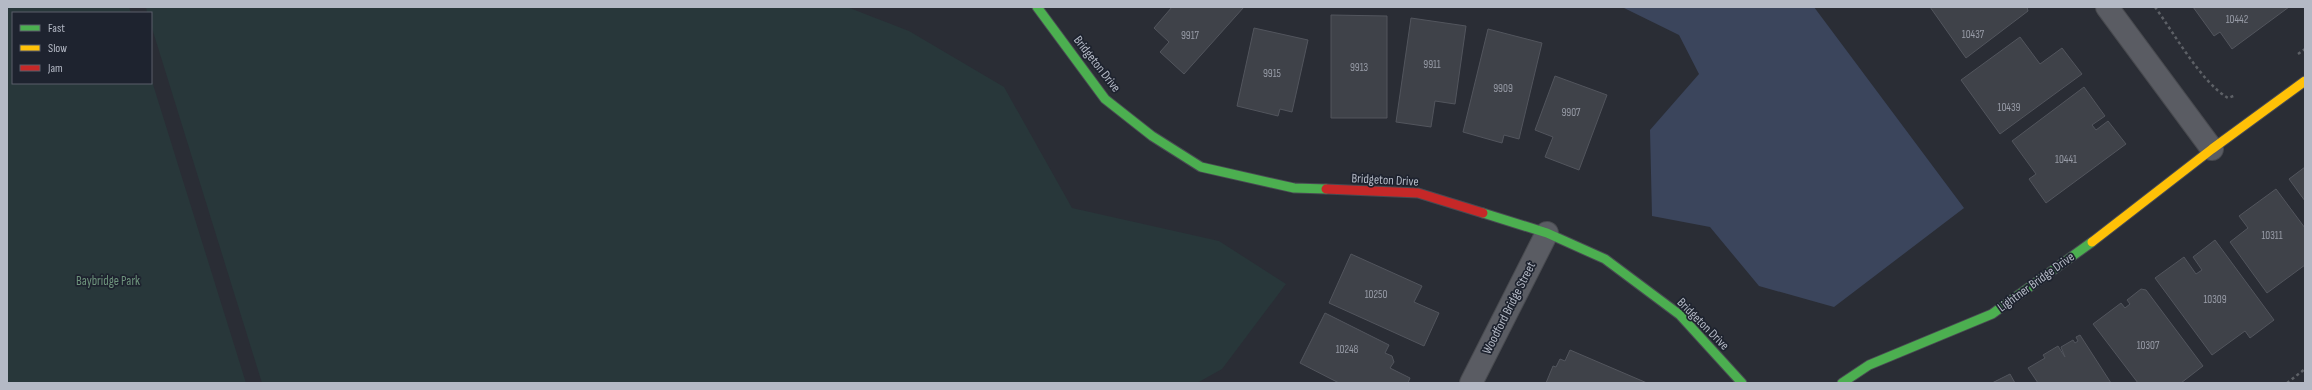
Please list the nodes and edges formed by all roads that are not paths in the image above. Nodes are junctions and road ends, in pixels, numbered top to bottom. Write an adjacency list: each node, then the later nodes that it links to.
1 (1037, 7): 5 (street, Bridgeton Drive)
2 (2107, 7): 4 (street)
3 (2305, 81): 4 (street, Lightner Bridge Drive)
4 (2212, 149): 8 (street, Lightner Bridge Drive)
5 (1547, 233): 6 (street, Woodford Bridge Street); 7 (street, Bridgeton Drive)
6 (1471, 383)
7 (1742, 383)
8 (1842, 383)

